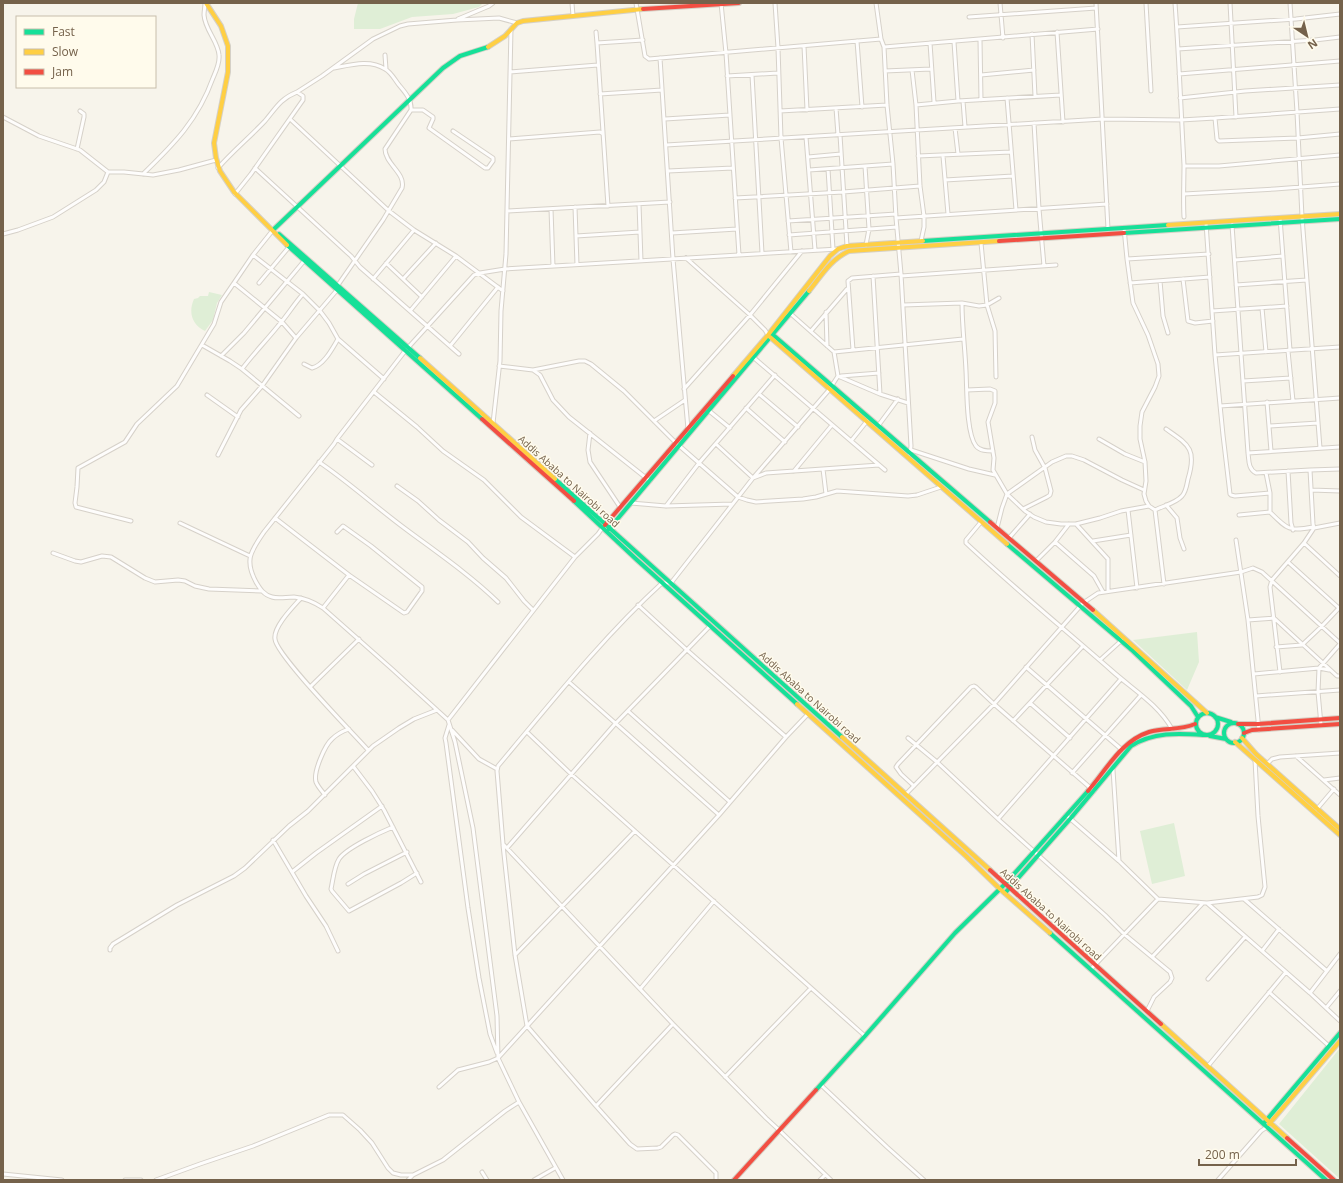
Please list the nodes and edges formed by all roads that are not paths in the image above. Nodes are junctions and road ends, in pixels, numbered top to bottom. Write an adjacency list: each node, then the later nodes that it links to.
1 (206, 3): 130 (main road, Addis Ababa to Nairobi road); 143 (street)
2 (493, 3): 26 (street)
3 (572, 3): 23 (street)
4 (636, 3): 20 (street)
5 (660, 3): 18 (street)
6 (739, 3): 17 (main road)
7 (775, 3): 48 (street)
8 (876, 3): 37 (street)
9 (1000, 3): 21 (street)
10 (1096, 3): 19 (street)
11 (1146, 3): 72 (street)
12 (1175, 3): 13 (street); 29 (street)
13 (1179, 3)
14 (1230, 3): 28 (street)
15 (1290, 3): 25 (street)
16 (702, 4): 17 (main road); 18 (main road)
17 (721, 4): 50 (street)
18 (660, 8): 20 (main road)
19 (1096, 8): 21 (street); 31 (street)
20 (637, 9): 23 (main road); 38 (street)
21 (1001, 14): 24 (street); 36 (street)
22 (1340, 14): 25 (street)
23 (573, 16): 27 (main road)
24 (969, 17)
25 (1290, 19): 28 (street); 41 (street)
26 (457, 20): 27 (street); 56 (street)
27 (517, 23): 30 (main road)
28 (1232, 23): 29 (street); 45 (street)
29 (1177, 27): 49 (street)
30 (511, 29): 63 (street); 80 (main road)
31 (1098, 29): 33 (street); 100 (street)
32 (596, 32): 43 (street)
33 (1057, 32): 34 (street); 76 (street)
34 (1032, 34): 36 (street); 60 (street)
35 (1340, 37): 41 (street)
36 (1003, 38): 39 (street)
37 (881, 39): 40 (street); 47 (street)
38 (643, 40): 43 (street); 52 (street)
39 (980, 40): 42 (street); 67 (street)
40 (857, 41): 46 (street); 87 (street)
41 (1292, 41): 45 (street); 55 (street)
42 (954, 42): 44 (street); 81 (street)
43 (597, 43): 54 (street)
44 (930, 43): 47 (street); 58 (street)
45 (1233, 45): 49 (street); 61 (street)
46 (804, 46): 48 (street); 91 (street)
47 (884, 47): 62 (street)
48 (778, 48): 50 (street); 64 (street)
49 (1178, 49): 65 (street)
50 (726, 53): 52 (street); 68 (street)
51 (384, 55): 57 (street)
52 (660, 58): 71 (street)
53 (1340, 61): 55 (street)
54 (598, 65): 63 (street); 75 (street)
55 (1293, 65): 61 (street); 70 (street)
56 (334, 68): 57 (street); 73 (street)
57 (386, 69): 80 (street)
58 (932, 69): 59 (street); 84 (street)
59 (912, 70): 62 (street); 85 (street)
60 (1034, 70): 67 (street); 77 (street)
61 (1234, 70): 65 (street); 74 (street)
62 (885, 71): 86 (street)
63 (510, 72): 117 (street)
64 (778, 73): 66 (street); 93 (street)
65 (1179, 74): 79 (street)
66 (752, 75): 68 (street); 118 (street)
67 (981, 75): 82 (street)
68 (727, 76): 95 (street)
69 (1340, 85): 70 (street)
70 (1295, 88): 74 (street); 94 (street)
71 (662, 90): 75 (street); 99 (street)
72 (1151, 91)
73 (297, 92): 101 (street); 135 (street)
74 (1235, 93): 79 (street); 97 (street)
75 (600, 94): 111 (street)
76 (1061, 94): 77 (street); 103 (street)
77 (1035, 96): 78 (street)
78 (1006, 98): 82 (street); 105 (street)
79 (1180, 98): 102 (street)
80 (409, 100): 90 (street); 132 (main road)
81 (958, 100): 83 (street); 84 (street)
82 (981, 100): 83 (street)
83 (962, 101): 107 (street)
84 (934, 102): 85 (street)
85 (916, 104): 108 (street)
86 (887, 105): 87 (street); 110 (street)
87 (862, 106): 88 (street)
88 (836, 108): 91 (street); 113 (street)
89 (1340, 109): 94 (street)
90 (411, 110): 109 (street); 168 (street)
91 (808, 110): 93 (street)
92 (80, 111): 121 (street)
93 (780, 111): 115 (street)
94 (1298, 112): 97 (street); 116 (street)
95 (730, 115): 99 (street); 119 (street)
96 (3, 117): 121 (street)
97 (1236, 117): 98 (street)
98 (1215, 118): 102 (street); 116 (street)
99 (664, 119): 120 (street)
100 (1103, 119): 102 (street); 103 (street); 161 (street)
101 (290, 120): 132 (street); 136 (street)
102 (1181, 120): 134 (street)
103 (1063, 122): 104 (street)
104 (1034, 123): 105 (street); 165 (street)
105 (1009, 125): 107 (street); 122 (street)
106 (955, 128): 107 (street); 108 (street); 124 (street)
107 (965, 128)
108 (916, 130): 110 (street); 126 (street)
109 (453, 131)
110 (891, 132): 113 (street); 131 (street)
111 (603, 134): 117 (street); 163 (street)
112 (1340, 134): 116 (street)
113 (839, 135): 114 (street); 123 (street)
114 (806, 137): 115 (street); 128 (street)
115 (781, 138): 118 (street); 156 (street)
116 (1298, 138): 129 (street)
117 (509, 139): 169 (street)
118 (756, 140): 119 (street); 157 (street)
119 (732, 141): 120 (street); 137 (street)
120 (666, 145): 141 (street)
121 (77, 149): 142 (street)
122 (1011, 152): 124 (street); 144 (street)
123 (841, 154): 128 (street); 139 (street)
124 (958, 154): 127 (street)
125 (1340, 155): 129 (street)
126 (918, 156): 127 (street); 147 (street)
127 (943, 156): 145 (street)
128 (808, 157): 140 (street)
129 (1299, 159): 134 (street); 148 (street)
130 (216, 160): 135 (main road, Addis Ababa to Nairobi road); 143 (street)
131 (893, 164): 133 (street); 149 (street)
132 (340, 166): 162 (main road); 168 (street)
133 (865, 166): 139 (street); 150 (street)
134 (1184, 166): 155 (street)
135 (218, 168): 153 (main road, Addis Ababa to Nairobi road)
136 (255, 168): 153 (street); 162 (street)
137 (733, 168): 141 (street); 158 (street)
138 (828, 168): 139 (street); 140 (street); 152 (street)
139 (842, 168): 151 (street)
140 (809, 170): 154 (street)
141 (668, 171): 159 (street)
142 (108, 172): 143 (street); 202 (street)
143 (142, 174)
144 (1013, 176): 145 (street); 167 (street)
145 (945, 180): 170 (street)
146 (1340, 184): 148 (street)
147 (920, 186): 149 (street); 174 (street)
148 (1301, 187): 155 (street); 176 (street)
149 (895, 188): 150 (street); 173 (street)
150 (866, 190): 151 (street); 172 (street)
151 (844, 192): 152 (street); 177 (street)
152 (829, 193): 154 (street); 179 (street)
153 (234, 194): 194 (main road, Addis Ababa to Nairobi road)
154 (811, 194): 156 (street); 181 (street)
155 (1184, 194): 175 (street)
156 (786, 195): 157 (street); 183 (street)
157 (760, 196): 158 (street); 219 (street)
158 (735, 198): 191 (street)
159 (670, 202): 160 (street); 199 (street)
160 (639, 204): 163 (street); 197 (street)
161 (1107, 204): 165 (street); 193 (street)
162 (298, 206): 194 (main road); 230 (street)
163 (608, 206): 164 (street)
164 (575, 207): 166 (street); 205 (street)
165 (1039, 208): 167 (street); 201 (street)
166 (551, 209): 169 (street); 235 (street)
167 (1016, 210): 170 (street)
168 (389, 211): 195 (street); 230 (street)
169 (507, 211): 238 (street)
170 (948, 214): 174 (street)
171 (1340, 214): 176 (main road)
172 (868, 216): 173 (street); 177 (street); 192 (street)
173 (896, 216): 174 (street); 188 (street)
174 (924, 216): 207 (street)
175 (1184, 216)
176 (1302, 217): 178 (main road); 184 (street)
177 (845, 218): 179 (street); 196 (street)
178 (1280, 218): 182 (main road); 186 (street)
179 (830, 219): 181 (street); 198 (street)
180 (1340, 219): 184 (main road)
181 (813, 220): 183 (street); 200 (street)
182 (1232, 221): 185 (main road); 187 (street)
183 (788, 222): 204 (street)
184 (1302, 222): 186 (main road); 247 (street)
185 (1206, 223): 189 (main road); 190 (street)
186 (1281, 223): 187 (main road); 224 (street)
187 (1232, 226): 190 (main road); 229 (street)
188 (897, 227): 192 (street); 209 (street)
189 (1124, 228): 193 (main road); 203 (street)
190 (1207, 228): 203 (main road); 220 (street)
191 (737, 229): 199 (street); 222 (street)
192 (869, 229): 196 (street); 211 (street)
193 (1108, 229): 201 (main road)
194 (273, 230): 213 (main road, Addis Ababa to Nairobi road); 221 (street); 256 (main road, Addis Ababa to Nairobi road)
195 (414, 230): 208 (street); 232 (street)
196 (846, 231): 198 (street); 212 (street)
197 (640, 232): 205 (street); 231 (street)
198 (832, 232): 200 (street); 215 (street)
199 (672, 233): 226 (street)
200 (814, 233): 204 (street); 216 (street)
201 (1041, 233): 206 (street); 207 (main road)
202 (3, 234)
203 (1124, 234): 206 (main road); 227 (street)
204 (789, 235): 218 (street)
205 (576, 236): 233 (street)
206 (1041, 239): 210 (main road); 236 (street)
207 (921, 240): 209 (main road)
208 (436, 243): 223 (street); 245 (street)
209 (898, 243): 211 (main road); 214 (street)
210 (981, 243): 214 (main road); 239 (street)
211 (866, 244): 212 (main road)
212 (847, 246): 215 (main road)
213 (289, 247): 228 (main road, Addis Ababa to Nairobi road); 237 (street)
214 (899, 248): 241 (street); 273 (main road)
215 (835, 249): 216 (street); 280 (main road)
216 (815, 250): 217 (street)
217 (802, 251): 218 (street); 274 (street)
218 (791, 252): 219 (street)
219 (762, 253): 222 (street)
220 (1209, 254): 227 (street); 243 (street)
221 (253, 255): 237 (street); 251 (street)
222 (739, 255): 225 (street)
223 (456, 256): 240 (street); 260 (street)
224 (1283, 256): 229 (street); 250 (street)
225 (686, 258): 226 (street); 274 (street)
226 (673, 259): 231 (street); 314 (street)
227 (1126, 259): 253 (street)
228 (304, 260): 249 (street); 256 (main road, Addis Ababa to Nairobi road)
229 (1235, 260): 254 (street)
230 (355, 261): 244 (street); 256 (street)
231 (641, 261): 233 (street)
232 (386, 264): 244 (street); 245 (street)
233 (577, 265): 235 (street)
234 (1056, 265): 236 (street)
235 (553, 266): 238 (street)
236 (1044, 266): 239 (street)
237 (270, 268): 249 (street); 252 (street)
238 (505, 269): 240 (street); 258 (street)
239 (984, 271): 241 (street); 264 (street)
240 (480, 273): 255 (street); 277 (street)
241 (901, 275): 242 (street); 263 (street)
242 (873, 276): 257 (street); 289 (street)
243 (1210, 277): 246 (street); 271 (street)
244 (373, 279): 270 (street)
245 (403, 279): 260 (street)
246 (1183, 279): 248 (street); 275 (street)
247 (1307, 280): 250 (street); 290 (street)
248 (1160, 281): 253 (street); 279 (street)
249 (286, 282): 259 (street); 266 (street)
250 (1285, 282): 254 (street); 265 (street)
251 (234, 283): 266 (street); 284 (street)
252 (259, 283)
253 (1130, 283): 363 (street)
254 (1236, 285): 268 (street)
255 (498, 287): 258 (street); 285 (street)
256 (338, 288): 269 (street); 291 (main road, Addis Ababa to Nairobi road)
257 (847, 289): 272 (street); 292 (street)
258 (503, 291): 302 (street)
259 (303, 294): 269 (street); 276 (street)
260 (422, 297): 270 (street)
261 (999, 298): 264 (street)
262 (962, 303): 263 (street); 264 (street); 283 (street)
263 (903, 305): 287 (street)
264 (987, 305): 308 (street)
265 (1287, 306): 267 (street); 293 (street)
266 (264, 308): 276 (street); 299 (street)
267 (1262, 308): 268 (street); 295 (street)
268 (1238, 309): 271 (street); 297 (street)
269 (320, 311): 281 (street); 282 (street)
270 (410, 311): 277 (street)
271 (1212, 311): 275 (street)
272 (826, 312): 278 (street); 286 (street)
273 (791, 314): 278 (street); 280 (main road)
274 (750, 315): 280 (street); 314 (street)
275 (1213, 321): 298 (street)
276 (282, 322): 281 (street); 303 (street)
277 (427, 327): 285 (street); 291 (street)
278 (810, 331): 286 (street)
279 (1168, 333)
280 (771, 335): 300 (main road); 312 (main road); 315 (main road)
281 (296, 338): 313 (street)
282 (338, 339): 301 (street); 310 (street)
283 (963, 340): 287 (street); 316 (street)
284 (202, 345): 299 (street); 401 (street)
285 (450, 346): 296 (street)
286 (827, 346): 294 (street)
287 (906, 346): 289 (street); 327 (street)
288 (1340, 347): 290 (street)
289 (876, 348): 292 (street); 305 (street)
290 (1312, 349): 293 (street); 322 (street)
291 (407, 350): 310 (street); 338 (main road, Addis Ababa to Nairobi road); 407 (main road, Addis Ababa to Nairobi road)
292 (853, 350): 294 (street)
293 (1289, 350): 295 (street); 309 (street)
294 (834, 352): 307 (street)
295 (1266, 352): 297 (street)
296 (459, 354)
297 (1241, 354): 298 (street); 311 (street)
298 (1215, 355): 329 (street)
299 (221, 356): 303 (street)
300 (753, 356): 306 (street); 331 (main road)
301 (304, 364)
302 (499, 366): 304 (street); 338 (street)
303 (242, 369): 313 (street)
304 (533, 370): 336 (street); 347 (street)
305 (879, 373): 307 (street); 319 (street)
306 (775, 375): 318 (street); 332 (street)
307 (838, 376): 312 (street); 319 (street)
308 (996, 377)
309 (1291, 378): 311 (street); 325 (street)
310 (384, 379): 317 (street)
311 (1242, 381): 328 (street)
312 (832, 385): 315 (street); 335 (main road)
313 (262, 386): 333 (street); 334 (street)
314 (684, 389): 323 (street)
315 (829, 390): 332 (street); 337 (main road)
316 (967, 390): 357 (street); 357 (street)
317 (374, 392): 349 (street); 423 (street)
318 (759, 394): 330 (street); 343 (street)
319 (880, 394): 324 (street)
320 (207, 395): 334 (street)
321 (1340, 398): 322 (street)
322 (1316, 399): 325 (street); 339 (street)
323 (685, 400): 336 (street); 345 (street)
324 (898, 400): 327 (street); 341 (street)
325 (1293, 401): 326 (street)
326 (1267, 402): 328 (street); 342 (street)
327 (908, 403): 359 (street)
328 (1244, 404): 329 (street); 360 (street)
329 (1220, 406): 384 (street)
330 (746, 408): 344 (street); 352 (street)
331 (707, 409): 344 (street); 345 (main road); 353 (main road)
332 (813, 409): 340 (street); 343 (street)
333 (299, 416)
334 (238, 417): 361 (street)
335 (870, 418): 337 (street); 341 (main road)
336 (654, 421): 353 (street)
337 (866, 422): 351 (street); 380 (main road)
338 (493, 423): 407 (main road, Addis Ababa to Nairobi road)
339 (1318, 423): 342 (street); 356 (street)
340 (832, 425): 351 (street); 372 (street)
341 (878, 426): 359 (main road)
342 (1270, 426): 358 (street)
343 (798, 427): 352 (street)
344 (730, 428): 354 (street)
345 (688, 429): 353 (main road)
346 (1166, 429): 390 (street)
347 (590, 433): 376 (street); 393 (street)
348 (1032, 437): 367 (street)
349 (337, 439): 362 (street); 365 (street)
350 (1099, 439): 363 (street)
351 (851, 441): 366 (street)
352 (785, 442): 377 (street)
353 (677, 444): 364 (street); 376 (main road); 378 (main road)
354 (716, 444): 364 (street); 377 (street)
355 (1340, 447): 356 (street)
356 (1320, 448): 358 (street)
357 (993, 451): 375 (street)
358 (1271, 451): 360 (street)
359 (910, 452): 375 (street); 408 (main road)
360 (1248, 453): 374 (street)
361 (218, 455)
362 (319, 462): 400 (street); 438 (street)
363 (1145, 462): 381 (street)
364 (700, 463): 387 (street); 391 (street)
365 (372, 465)
366 (879, 465): 368 (street); 369 (street)
367 (1045, 468): 381 (street); 386 (street); 394 (street)
368 (823, 469): 372 (street); 385 (street)
369 (885, 470)
370 (1310, 470): 371 (street); 373 (street); 382 (street)
371 (1340, 470)
372 (794, 471): 377 (street)
373 (1288, 471): 374 (street); 411 (street)
374 (1266, 473): 384 (street)
375 (995, 475): 386 (street)
376 (646, 477): 378 (street); 393 (main road)
377 (753, 478): 387 (street)
378 (650, 481): 388 (main road)
379 (397, 486): 443 (street)
380 (941, 487): 385 (street); 402 (main road)
381 (1144, 490): 392 (street)
382 (1311, 490): 383 (street); 409 (street)
383 (1340, 492)
384 (1270, 493): 397 (street)
385 (826, 494): 387 (street)
386 (1007, 494): 394 (street); 408 (street)
387 (738, 497): 389 (street)
388 (631, 503): 391 (street); 410 (main road)
389 (732, 504): 391 (street); 431 (street)
390 (1166, 505): 396 (street); 420 (street)
391 (666, 506)
392 (1149, 506): 395 (street); 396 (street)
393 (620, 507): 407 (main road)
394 (1023, 509): 398 (street)
395 (1128, 510): 405 (street); 414 (street)
396 (1155, 510): 432 (street)
397 (1270, 512): 399 (street); 411 (street)
398 (1030, 514): 404 (street); 415 (street)
399 (1239, 515)
400 (275, 518): 422 (street); 427 (street)
401 (131, 521)
402 (981, 522): 440 (main road); 449 (street)
403 (180, 523): 422 (street)
404 (1069, 524): 405 (street); 418 (street)
405 (1076, 524): 417 (street)
406 (1340, 524): 409 (street)
407 (605, 525): 410 (main road, Addis Ababa to Nairobi road); 413 (street)
408 (996, 528): 415 (main road)
409 (1314, 528): 411 (street); 419 (street)
410 (609, 529): 413 (street); 430 (main road, Addis Ababa to Nairobi road); 431 (main road, Addis Ababa to Nairobi road)
411 (1293, 530)
412 (337, 532): 427 (street)
413 (598, 534): 423 (street)
414 (1131, 535): 417 (street); 433 (street)
415 (1009, 538): 424 (main road)
416 (1236, 540): 426 (street)
417 (1093, 541): 435 (street)
418 (1055, 542): 424 (street); 436 (street)
419 (1304, 543): 425 (street); 428 (street)
420 (1184, 549)
421 (53, 553): 434 (street)
422 (250, 556): 434 (street)
423 (575, 557): 443 (street)
424 (1036, 561): 440 (main road)
425 (1288, 562): 429 (street); 442 (street)
426 (1241, 572): 429 (street); 432 (street); 445 (street)
427 (349, 575): 441 (street)
428 (1340, 576)
429 (1272, 580): 444 (street); 448 (street)
430 (662, 583): 431 (street); 439 (street); 447 (main road, Addis Ababa to Nairobi road)
431 (671, 583): 446 (main road, Addis Ababa to Nairobi road)
432 (1164, 584): 433 (street)
433 (1137, 588): 435 (street)
434 (262, 591): 437 (street)
435 (1108, 591): 436 (street)
436 (1103, 592): 440 (street)
437 (300, 598): 441 (street); 469 (street)
438 (498, 602)
439 (638, 605): 457 (street); 467 (street)
440 (1082, 605): 449 (street); 451 (main road); 452 (main road)
441 (323, 608): 450 (street)
442 (1340, 608): 448 (street)
443 (533, 610): 487 (street)
444 (1274, 618): 445 (street); 454 (street); 456 (street)
445 (1248, 620): 464 (street)
446 (714, 622): 447 (street); 476 (main road, Addis Ababa to Nairobi road)
447 (710, 626): 457 (street); 480 (main road, Addis Ababa to Nairobi road)
448 (1322, 626): 453 (street); 454 (street)
449 (1062, 627): 455 (street); 460 (street)
450 (359, 639): 469 (street); 477 (street)
451 (1126, 639): 452 (street); 479 (main road)
452 (1121, 640): 458 (street); 481 (main road)
453 (1340, 643): 459 (street)
454 (1302, 645): 456 (street); 459 (street)
455 (1083, 646): 458 (street); 468 (street)
456 (1276, 646): 463 (street)
457 (687, 650): 478 (street); 503 (street)
458 (1100, 660): 466 (street)
459 (1322, 664): 461 (street); 462 (street)
460 (1026, 668): 468 (street); 475 (street)
461 (1319, 668): 462 (street); 463 (street); 471 (street)
462 (1329, 670): 465 (street)
463 (1280, 672): 464 (street)
464 (1254, 674): 473 (street)
465 (1340, 676)
466 (1121, 679): 472 (street); 485 (street)
467 (569, 682): 489 (street); 499 (street)
468 (1046, 685): 474 (street); 485 (street)
469 (310, 687): 495 (street)
470 (1340, 690): 471 (street)
471 (1318, 692): 473 (street); 484 (street)
472 (1141, 695): 497 (street); 501 (street)
473 (1256, 696): 492 (street)
474 (1030, 703): 486 (street); 505 (street)
475 (994, 704): 486 (street); 509 (street); 517 (street)
476 (812, 709): 480 (street); 530 (main road, Addis Ababa to Nairobi road)
477 (436, 710): 487 (street); 512 (street)
478 (628, 711): 489 (street); 533 (street)
479 (1208, 713): 481 (main road); 482 (main road)
480 (808, 714): 503 (street); 558 (main road, Addis Ababa to Nairobi road)
481 (1198, 717): 490 (main road)
482 (1215, 717): 488 (main road); 502 (main road)
483 (1340, 718): 484 (main road)
484 (1321, 719): 492 (main road); 494 (street)
485 (1086, 720): 501 (street); 505 (street)
486 (1013, 721): 515 (street)
487 (449, 722): 496 (street); 594 (street)
488 (1232, 723): 491 (main road); 507 (main road)
489 (615, 724): 523 (street); 536 (street)
490 (1196, 724): 497 (main road); 502 (main road)
491 (1238, 724): 492 (main road); 500 (main road)
492 (1258, 724): 498 (street)
493 (1340, 724): 494 (main road)
494 (1322, 725): 498 (main road)
495 (349, 729): 512 (street); 531 (street)
496 (451, 729): 520 (street); 594 (street)
497 (1172, 729): 510 (main road)
498 (1259, 730): 500 (main road)
499 (527, 732): 520 (street); 523 (street)
500 (1244, 733): 506 (main road)
501 (1105, 735): 510 (street); 522 (street)
502 (1205, 735): 507 (main road); 511 (main road)
503 (786, 737): 533 (street)
504 (908, 738): 509 (street)
505 (1070, 738): 515 (street)
506 (1242, 738): 508 (main road); 518 (main road)
507 (1226, 739): 508 (main road)
508 (1235, 742): 516 (main road)
509 (916, 745): 517 (street); 526 (street)
510 (1123, 748): 511 (main road); 527 (main road)
511 (1129, 749): 521 (main road)
512 (368, 750): 519 (street)
513 (1340, 752): 514 (street)
514 (1296, 756): 518 (street); 525 (street)
515 (1053, 757): 522 (street); 538 (street)
516 (1255, 760): 543 (main road); 561 (street)
517 (937, 762): 526 (street); 538 (street)
518 (1268, 764): 535 (main road)
519 (353, 766): 531 (street); 534 (street)
520 (497, 769): 545 (street)
521 (1112, 770): 529 (main road); 550 (street)
522 (1072, 773): 527 (street)
523 (571, 774): 542 (street); 546 (street)
524 (1340, 778): 525 (street)
525 (1323, 780): 528 (street)
526 (914, 786): 530 (street)
527 (1090, 788): 529 (street); 537 (main road)
528 (1334, 789): 532 (street); 535 (street)
529 (1094, 791): 539 (main road)
530 (906, 794): 556 (main road, Addis Ababa to Nairobi road)
531 (325, 795): 544 (street)
532 (1340, 795)
533 (730, 802): 536 (street)
534 (382, 806): 540 (street); 552 (street)
535 (1317, 809): 541 (main road)
536 (719, 814): 551 (street)
537 (1066, 815): 539 (street); 547 (main road)
538 (998, 819): 547 (street)
539 (1070, 819): 549 (main road); 550 (street)
540 (393, 827): 548 (street); 553 (street)
541 (1340, 829)
542 (635, 831): 551 (street); 564 (street)
543 (1340, 835)
544 (273, 840): 552 (street); 569 (street)
545 (503, 844): 546 (street); 573 (street)
546 (507, 848): 564 (street)
547 (1034, 850): 549 (street); 556 (main road)
548 (407, 852): 553 (street); 555 (street)
549 (1039, 855): 557 (main road); 566 (street)
550 (1119, 861): 560 (street)
551 (672, 865): 562 (street); 568 (street)
552 (292, 872): 570 (street)
553 (417, 873): 554 (street)
554 (421, 882)
555 (348, 884)
556 (1005, 884): 557 (main road, Addis Ababa to Nairobi road); 558 (main road)
557 (1010, 888): 559 (main road); 575 (main road, Addis Ababa to Nairobi road)
558 (1000, 889): 559 (main road, Addis Ababa to Nairobi road); 591 (main road)
559 (1005, 893): 576 (main road, Addis Ababa to Nairobi road)
560 (1158, 899): 563 (street); 566 (street)
561 (1244, 899): 563 (street); 565 (street)
562 (714, 901): 580 (street); 581 (street)
563 (1205, 903): 567 (street); 574 (street)
564 (562, 907): 568 (street); 573 (street)
565 (1279, 929): 571 (street); 577 (street)
566 (1124, 934): 574 (street); 575 (street)
567 (1245, 937): 571 (street); 579 (street)
568 (600, 947): 581 (street); 589 (street)
569 (110, 950)
570 (338, 951)
571 (1262, 951): 578 (street)
572 (1340, 954): 577 (street)
573 (515, 955): 589 (street)
574 (1152, 957): 586 (street)
575 (1095, 965): 576 (street); 586 (main road, Addis Ababa to Nairobi road)
576 (1091, 969): 596 (main road, Addis Ababa to Nairobi road)
577 (1327, 971): 584 (street)
578 (1286, 972): 583 (street); 584 (street)
579 (1208, 979)
580 (811, 988): 591 (street); 597 (street)
581 (640, 989): 588 (street)
582 (1340, 991): 585 (street)
583 (1269, 992): 593 (street); 595 (street)
584 (1310, 993): 585 (street)
585 (1326, 1008): 587 (street)
586 (1147, 1012): 595 (main road, Addis Ababa to Nairobi road)
587 (1340, 1021)
588 (673, 1024): 597 (street); 601 (street)
589 (527, 1026): 594 (street); 601 (street)
590 (1340, 1033): 593 (main road)
591 (865, 1036): 598 (main road)
592 (1340, 1041): 602 (main road)
593 (1329, 1046): 602 (main road)
594 (498, 1056): 599 (street); 600 (street)
595 (1208, 1066): 596 (street); 602 (main road, Addis Ababa to Nairobi road)
596 (1204, 1071): 602 (main road, Addis Ababa to Nairobi road)
597 (725, 1077): 603 (street)
598 (821, 1085): 603 (main road); 621 (street)
599 (439, 1087)
600 (519, 1102): 604 (street); 607 (street)
601 (596, 1106): 617 (street)
602 (1268, 1123): 622 (street); 623 (main road, Addis Ababa to Nairobi road); 624 (main road, Addis Ababa to Nairobi road)
603 (779, 1130): 608 (street); 618 (main road)
604 (555, 1168): 615 (street); 616 (street)
605 (482, 1172): 614 (street)
606 (3, 1174): 609 (street)
607 (413, 1175): 612 (street); 613 (street)
608 (825, 1175): 619 (street); 620 (street)
609 (62, 1180)
610 (124, 1180): 611 (street)
611 (141, 1180)
612 (156, 1180)
613 (408, 1180)
614 (487, 1180)
615 (534, 1180)
616 (563, 1180)
617 (716, 1180)
618 (734, 1180)
619 (820, 1180)
620 (830, 1180)
621 (924, 1180)
622 (1218, 1180)
623 (1326, 1180)
624 (1334, 1180)

